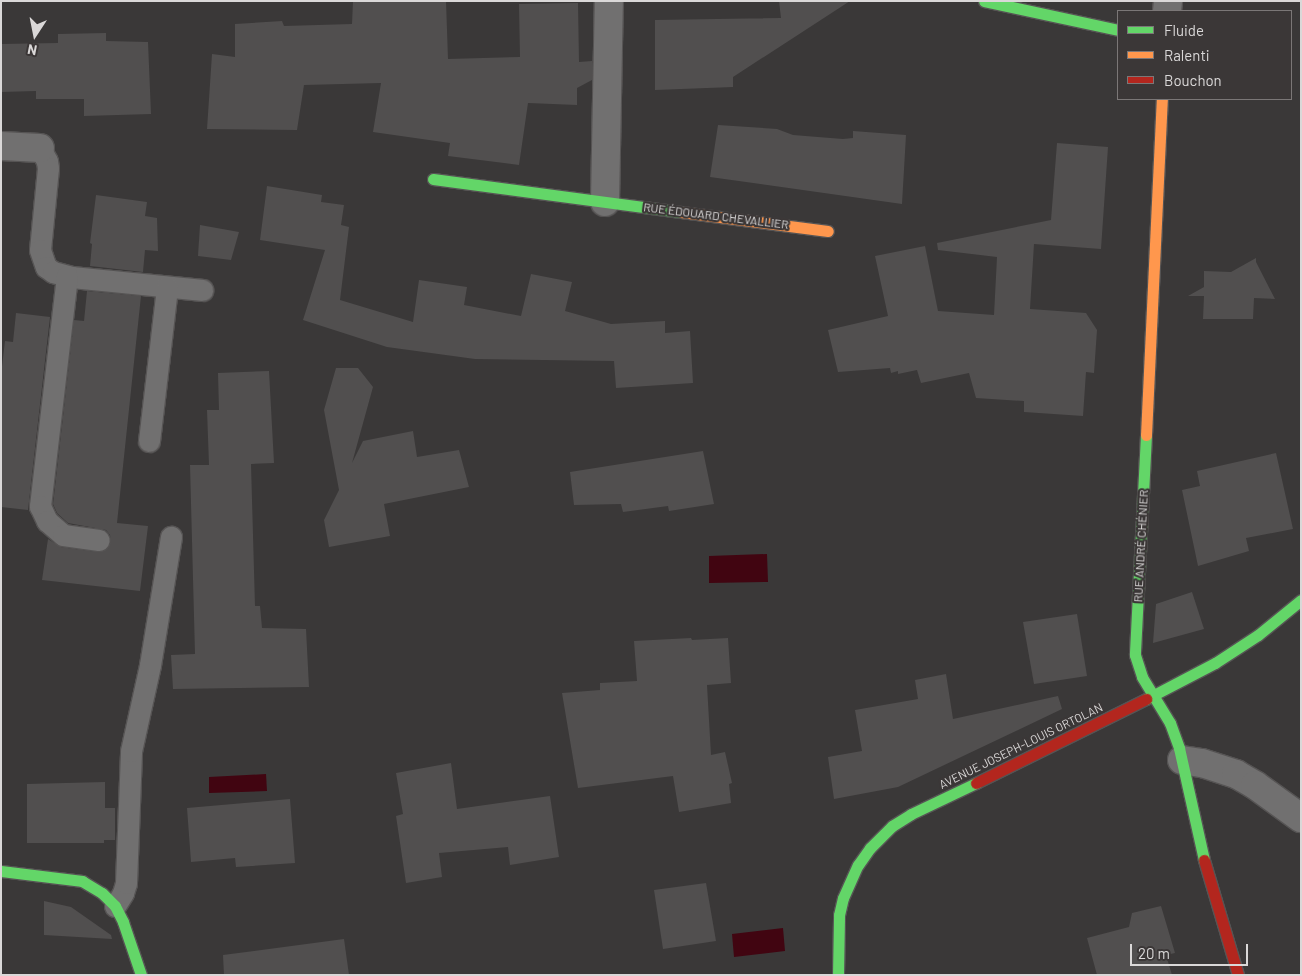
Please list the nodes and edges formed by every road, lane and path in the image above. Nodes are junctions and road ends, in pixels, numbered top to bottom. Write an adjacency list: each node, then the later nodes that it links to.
1 (609, 1): 8 (street)
2 (984, 1): 3 (street)
3 (1117, 30)
4 (1162, 100): 17 (street, RUE ANDRÉ CHÉNIER)
5 (1, 146): 6 (street)
6 (40, 148): 10 (lane)
7 (433, 179): 8 (street, RUE ÉDOUARD CHEVALLIER)
8 (605, 202): 9 (street, RUE ÉDOUARD CHEVALLIER)
9 (828, 231)
10 (67, 276): 11 (lane); 15 (lane)
11 (167, 287): 12 (lane); 13 (lane)
12 (202, 290)
13 (149, 441)
14 (171, 537): 21 (lane)
15 (99, 540)
16 (1301, 600): 17 (street, AVENUE JOSEPH-LOUIS ORTOLAN)
17 (1152, 696): 18 (street, RUE ANDRÉ CHÉNIER); 23 (street, AVENUE JOSEPH-LOUIS ORTOLAN)
18 (1182, 760): 19 (street); 24 (street, RUE ANDRÉ CHÉNIER)
19 (1301, 818)
20 (1, 871): 21 (street)
21 (115, 906): 22 (street)
22 (141, 975)
23 (838, 975)
24 (1238, 975)

